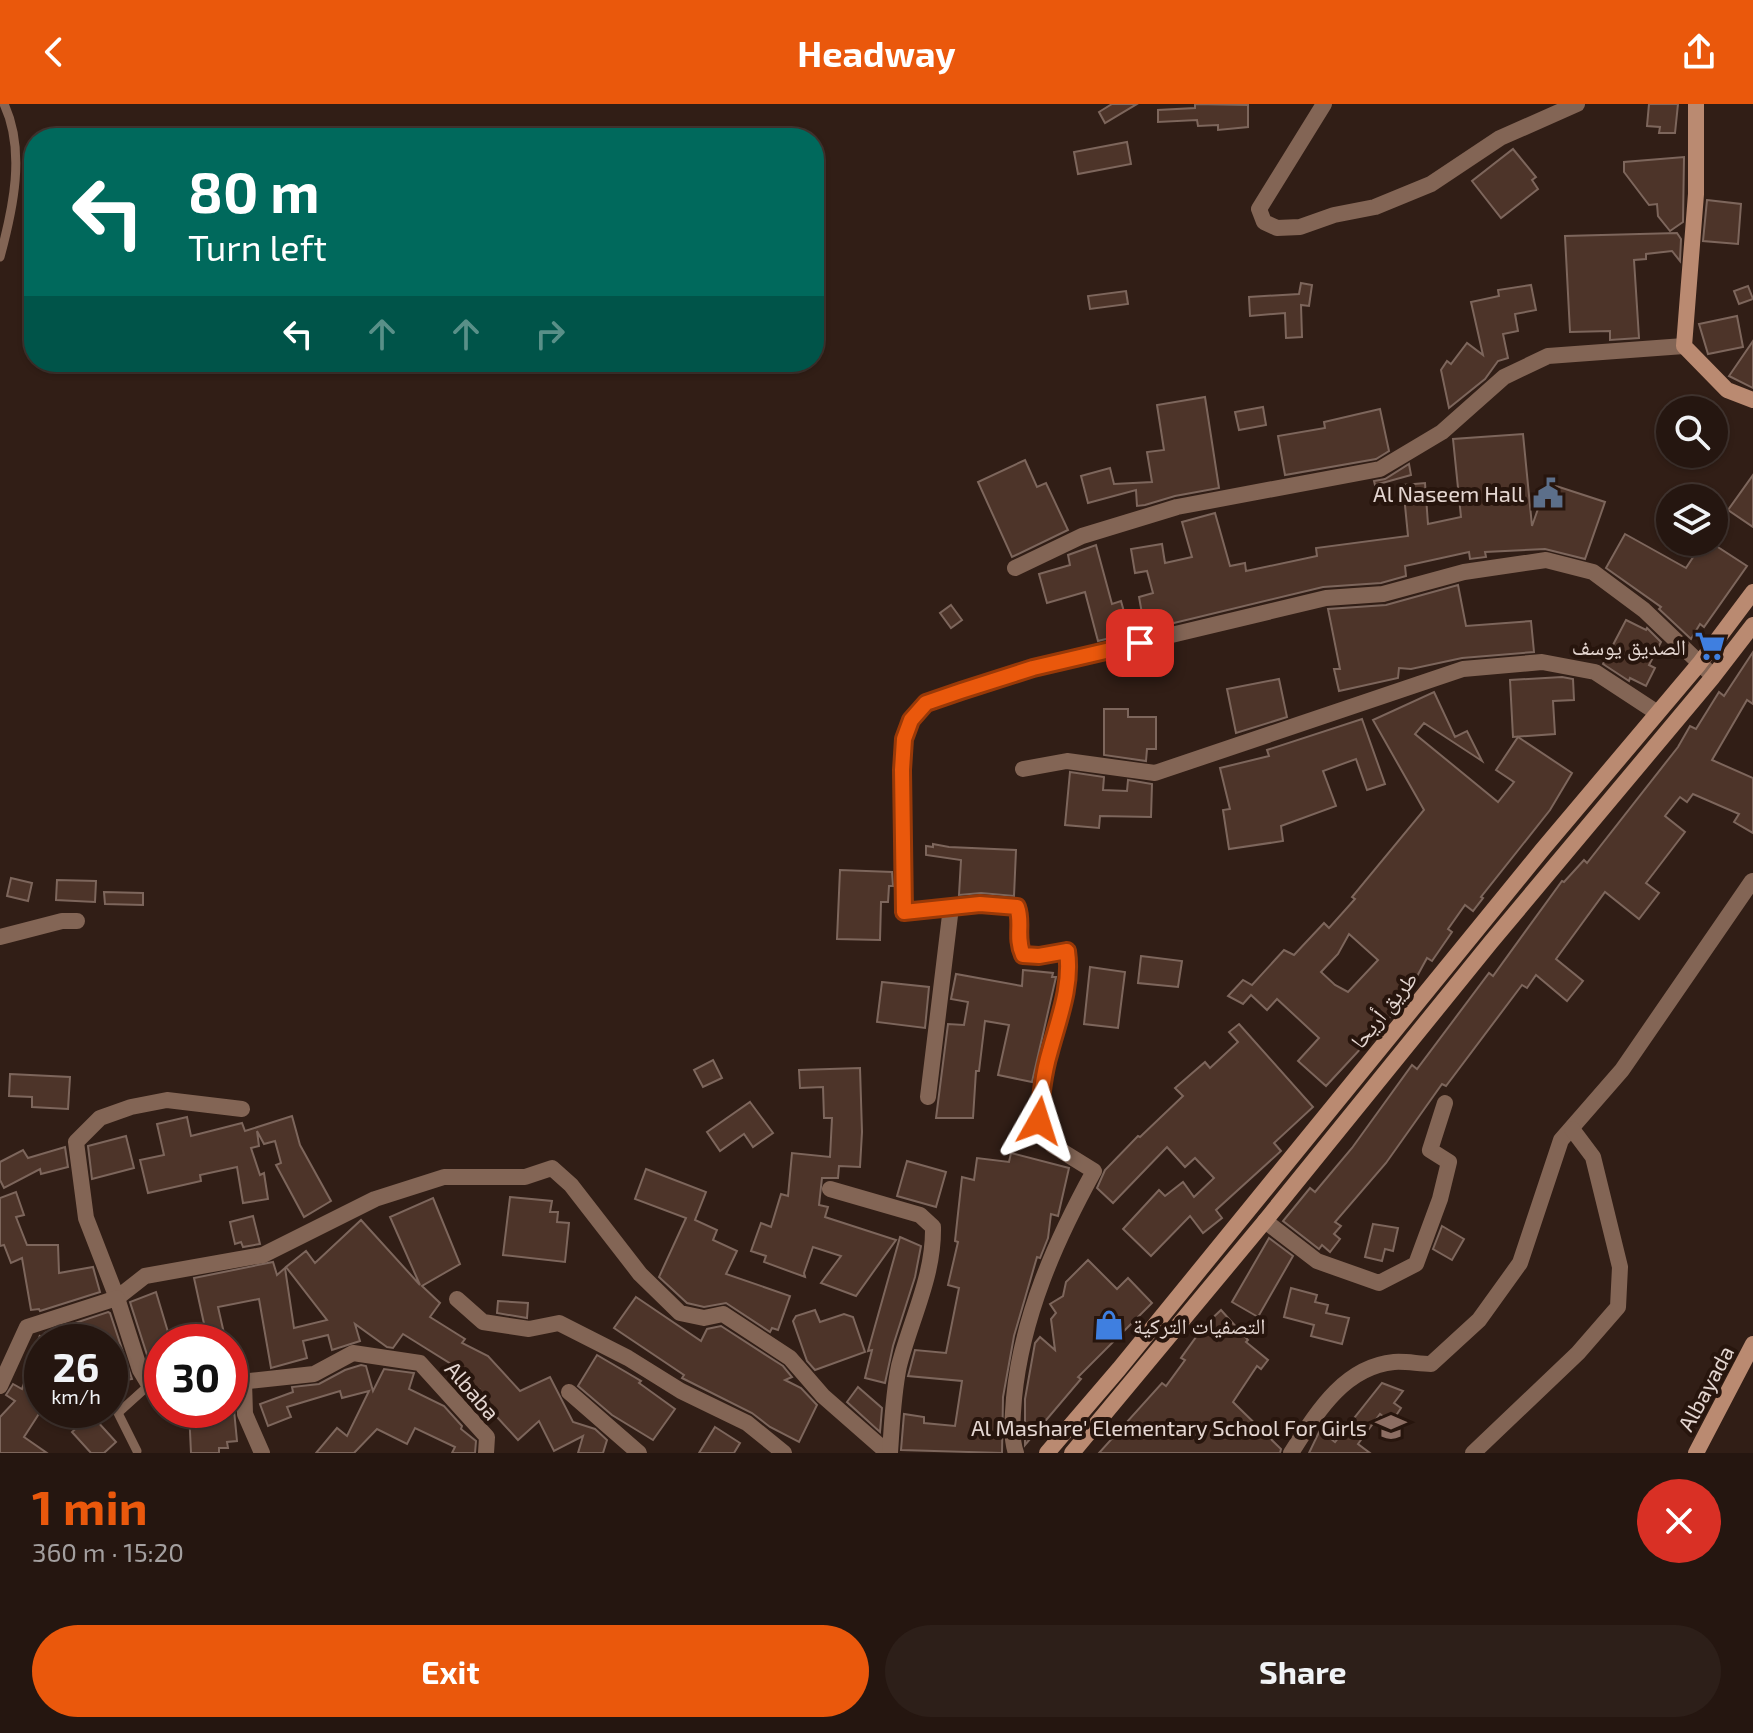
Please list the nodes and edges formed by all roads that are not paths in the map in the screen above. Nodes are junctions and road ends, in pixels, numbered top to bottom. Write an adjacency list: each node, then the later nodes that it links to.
1 (4, 104): 5 (lane)
2 (1324, 104): 3 (street)
3 (1577, 104)
4 (1696, 104): 6 (main road)
5 (0, 257)
6 (1684, 346): 7 (main road); 8 (street)
7 (1753, 400)
8 (1015, 568)
9 (1753, 592): 11 (main road, طريق أريحا)
10 (1753, 625): 12 (main road, طريق أريحا)
11 (1699, 664): 12 (street); 13 (main road, طريق أريحا); 16 (street)
12 (1714, 675): 24 (main road, طريق أريحا)
13 (1656, 712): 14 (street); 41 (main road, طريق أريحا)
14 (1023, 769)
15 (1752, 881): 22 (street)
16 (951, 907): 19 (street); 40 (street)
17 (77, 921): 18 (street)
18 (0, 937)
19 (928, 1097)
20 (1445, 1103): 24 (street)
21 (242, 1109): 25 (street)
22 (1572, 1129): 43 (street); 44 (street)
23 (830, 1189): 39 (street)
24 (1265, 1221): 42 (main road, طريق أريحا)
25 (117, 1298): 28 (street); 30 (street); 39 (street)
26 (457, 1299): 38 (street)
27 (1753, 1344): 45 (main road, Albayada)
28 (144, 1374)
29 (248, 1381): 36 (street, Albaba)
30 (0, 1386)
31 (569, 1392): 37 (street)
32 (144, 1394): 34 (lane)
33 (248, 1421): 35 (street)
34 (137, 1451)
35 (262, 1453)
36 (486, 1453)
37 (639, 1453)
38 (784, 1453)
39 (889, 1453)
40 (1016, 1453)
41 (1047, 1453)
42 (1072, 1453)
43 (1291, 1453)
44 (1473, 1453)
45 (1696, 1453)

